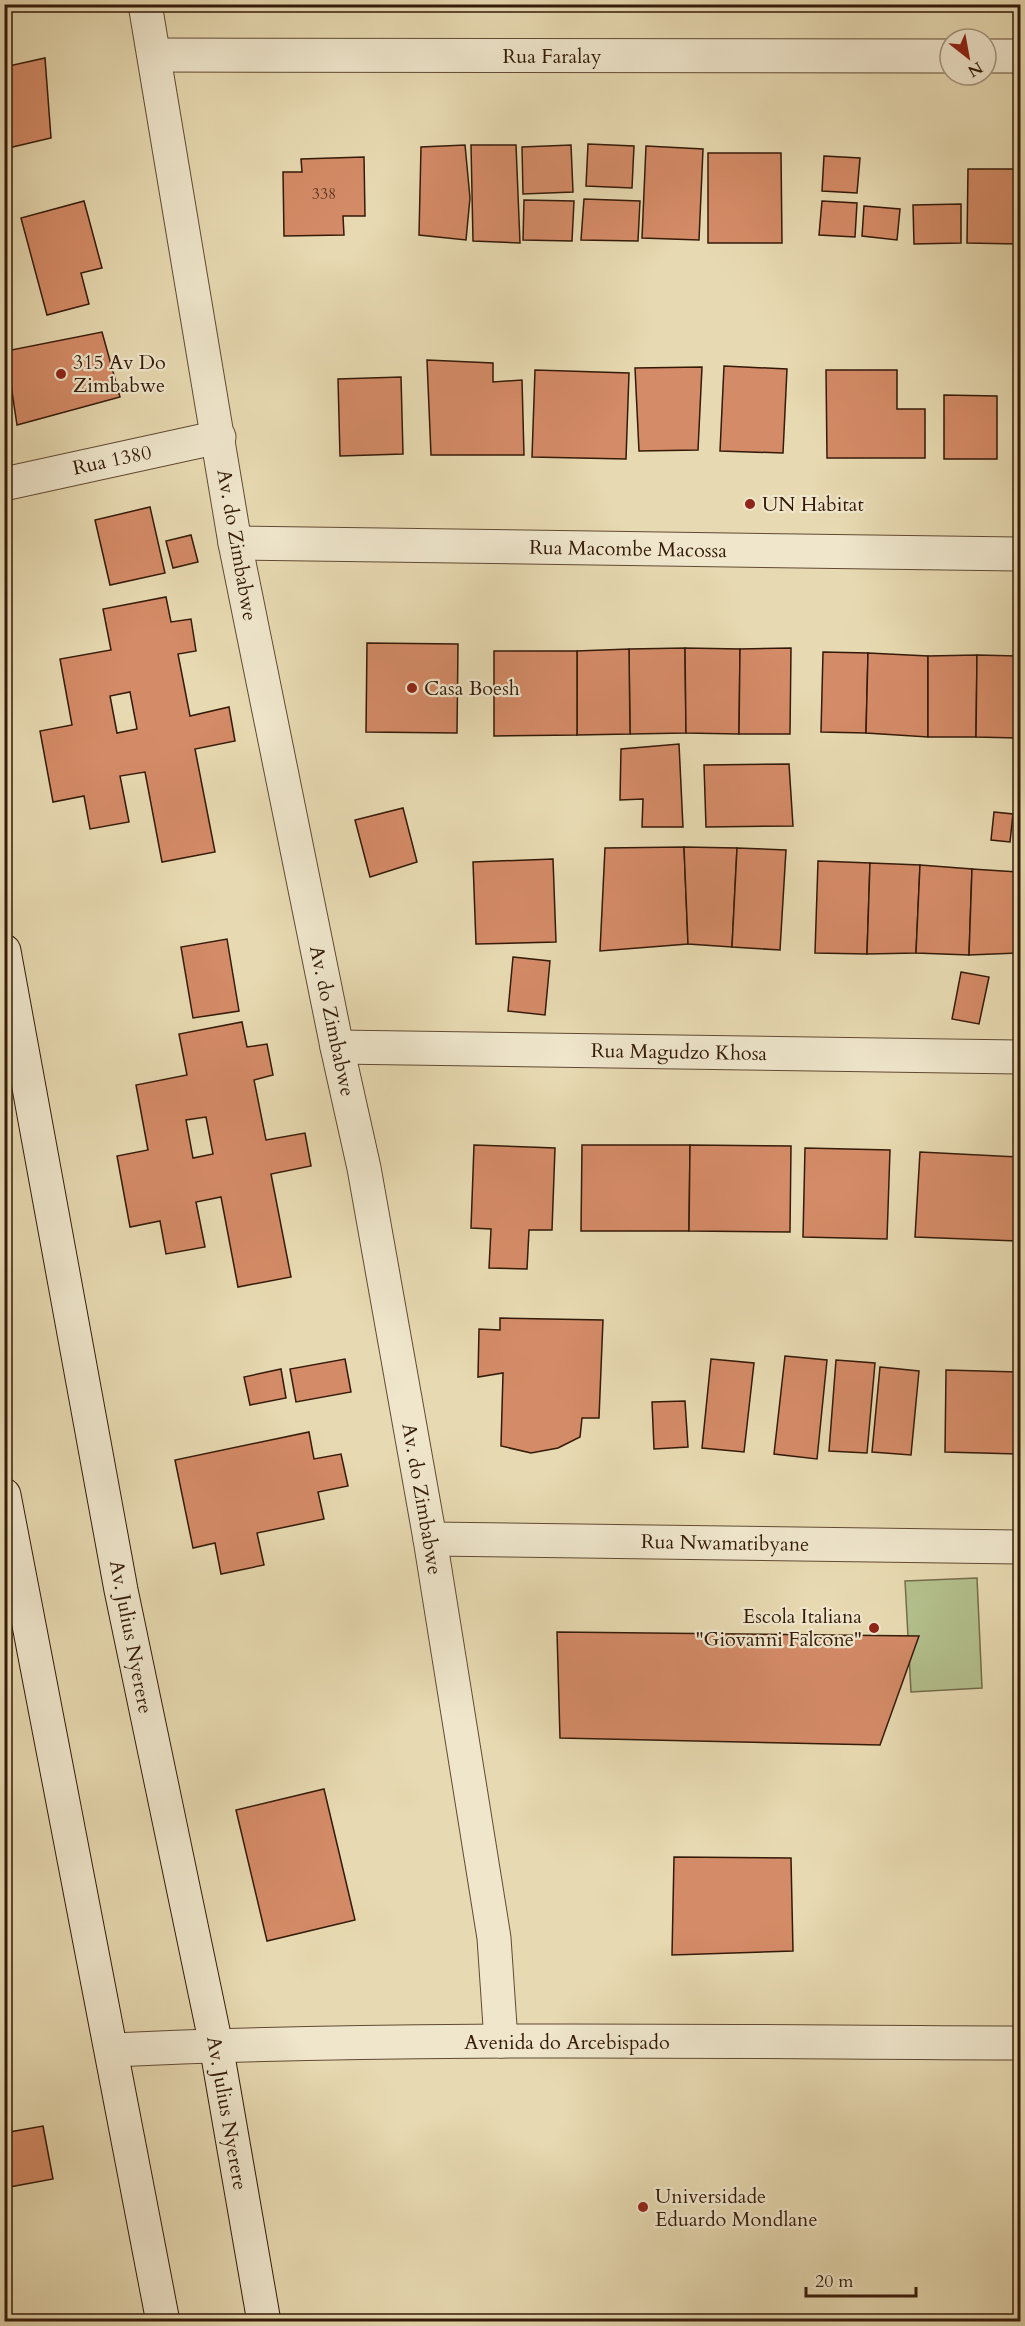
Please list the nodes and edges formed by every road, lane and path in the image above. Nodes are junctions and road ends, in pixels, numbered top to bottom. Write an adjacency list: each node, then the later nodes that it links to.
1 (145, 4): 2 (street, Av. do Zimbabwe)
2 (154, 55): 3 (street, Rua Faralay); 6 (street, Av. do Zimbabwe)
3 (938, 56)
4 (998, 56): 5 (street)
5 (1020, 56)
6 (219, 437): 7 (street, Rua 1380); 8 (street, Av. do Zimbabwe)
7 (4, 484)
8 (235, 543): 9 (street, Rua Macombe Macossa); 11 (street, Av. do Zimbabwe)
9 (1020, 554)
10 (4, 951): 18 (street, Av. Julius Nyerere)
11 (337, 1047): 12 (street, Rua Magudzo Khosa); 14 (street, Av. do Zimbabwe)
12 (1020, 1057)
13 (4, 1495): 19 (street)
14 (430, 1539): 15 (street, Rua Nwamatibyane); 16 (street, Av. do Zimbabwe)
15 (1020, 1547)
16 (501, 2041): 17 (street, Avenida do Arcebispado); 18 (street, Avenida do Arcebispado)
17 (1020, 2043)
18 (216, 2046): 19 (street, Avenida do Arcebispado); 21 (street, Av. Julius Nyerere)
19 (113, 2050): 20 (street)
20 (163, 2322)
21 (264, 2322)

